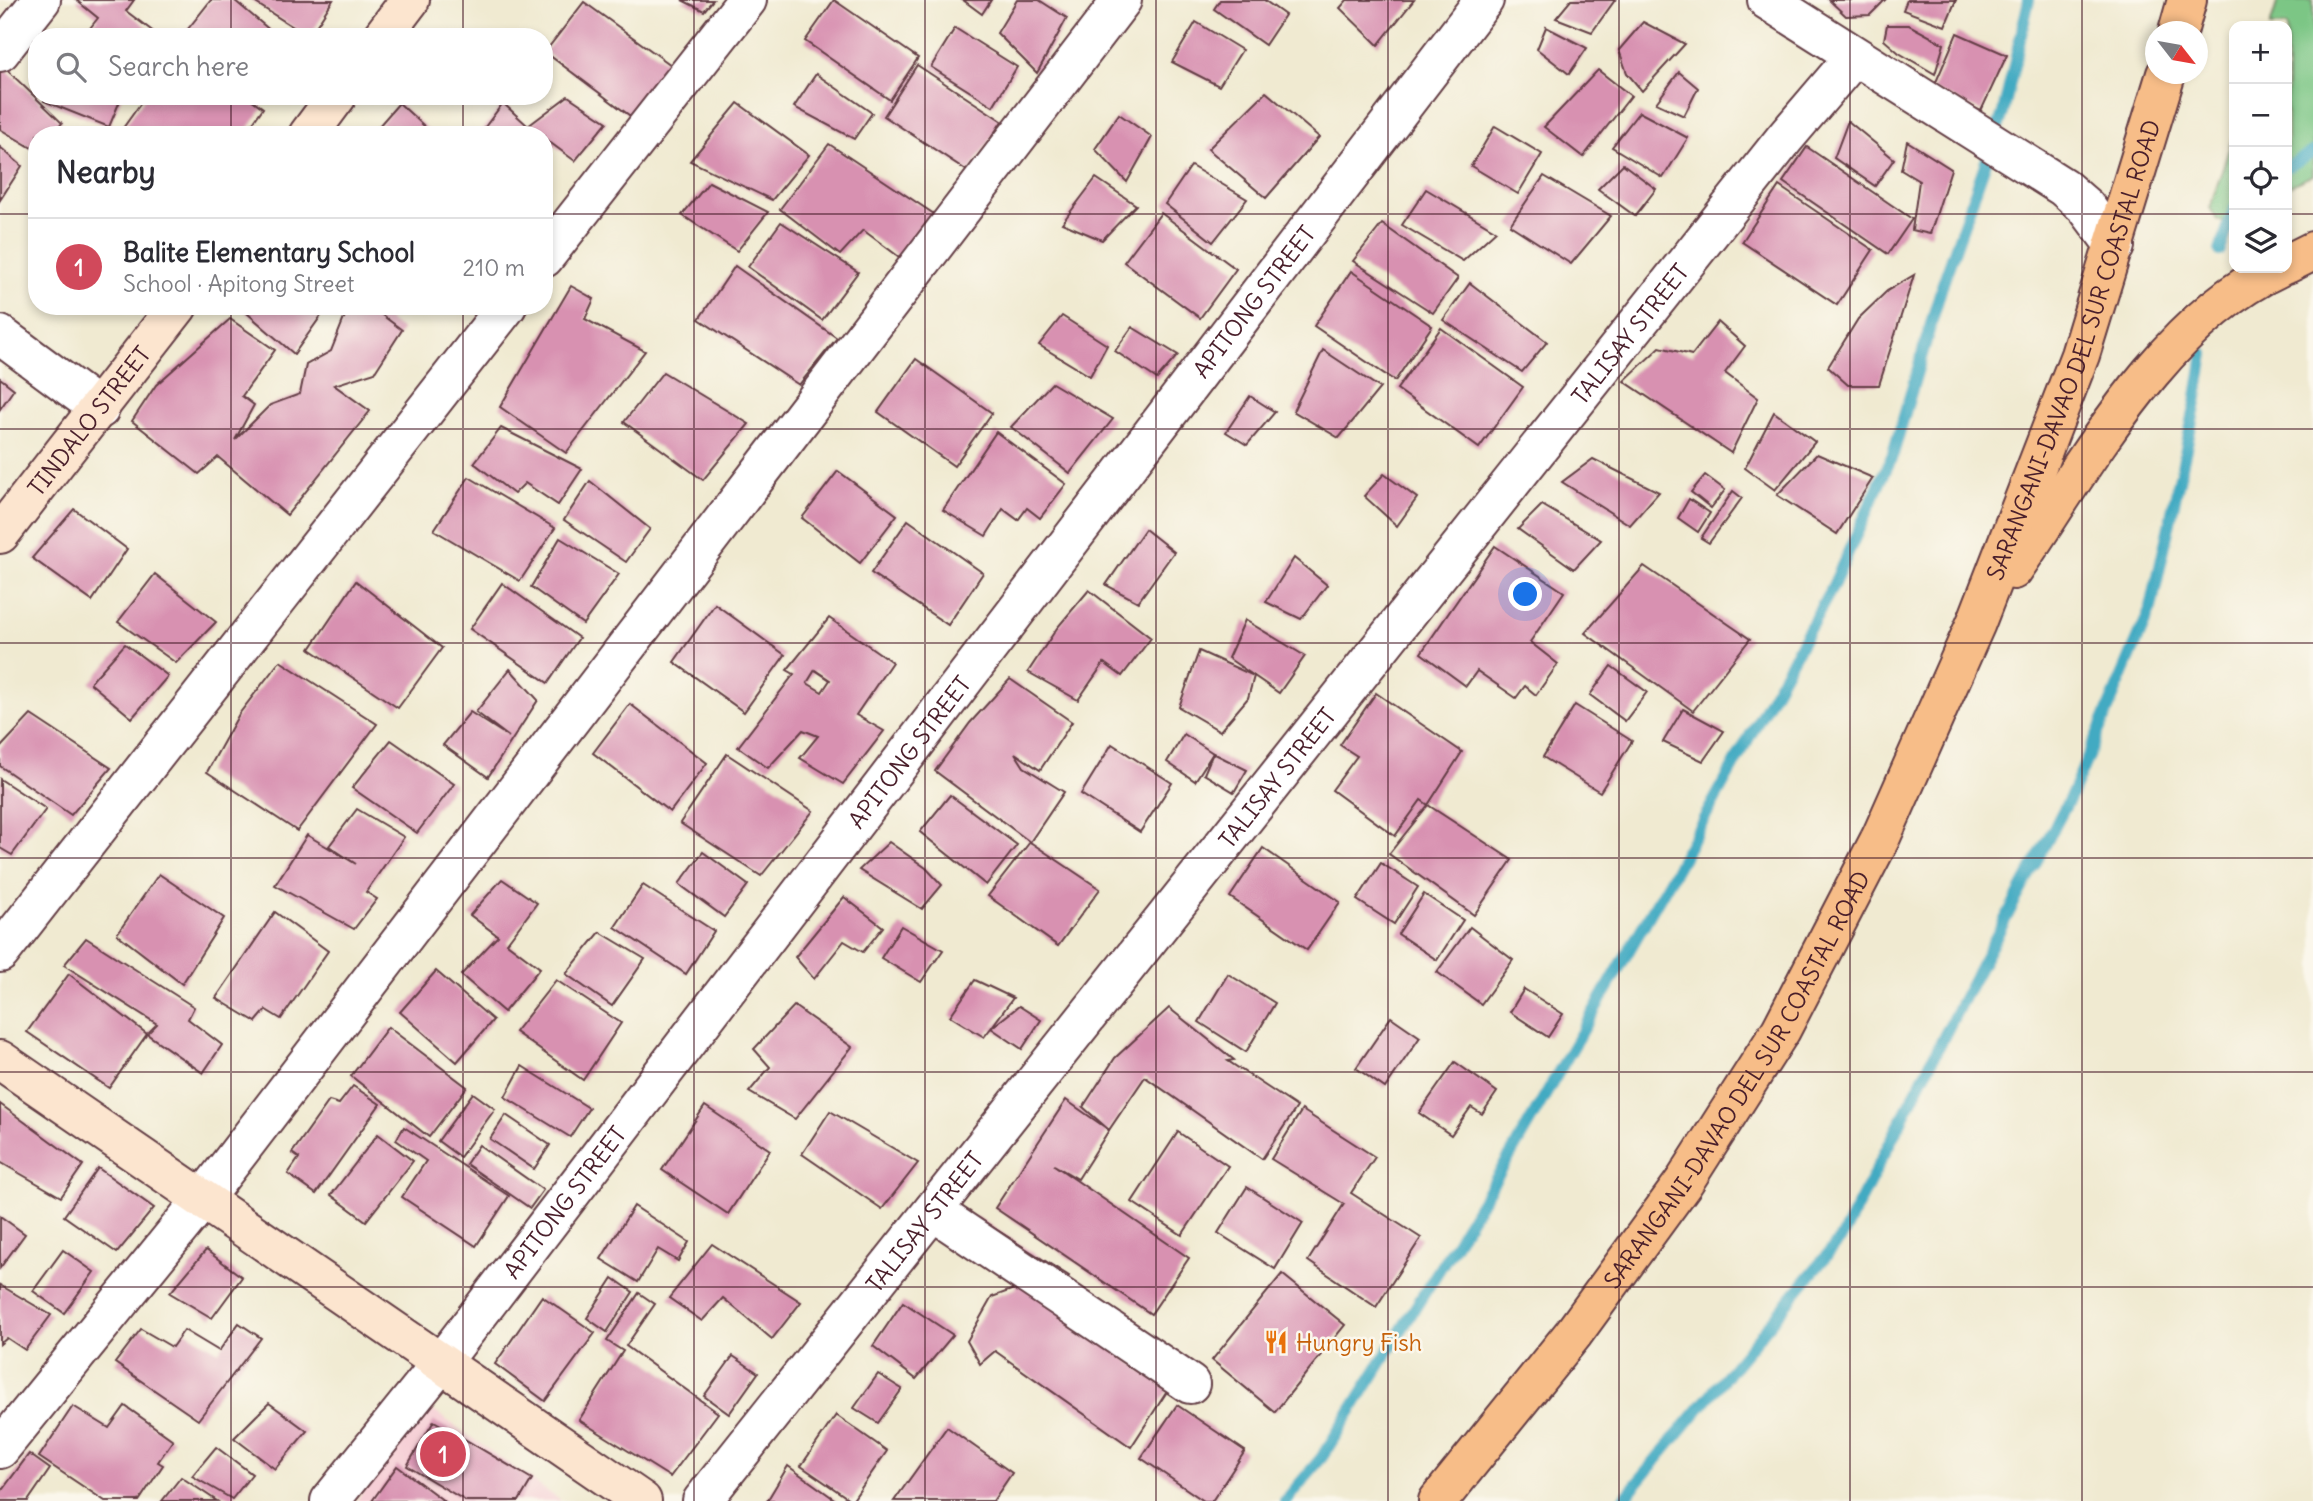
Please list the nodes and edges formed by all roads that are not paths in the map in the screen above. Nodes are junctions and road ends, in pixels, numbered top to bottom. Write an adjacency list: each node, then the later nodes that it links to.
1 (41, 0): 10 (street)
2 (410, 0): 9 (street)
3 (747, 0): 16 (street)
4 (1122, 0): 28 (street)
5 (1484, 0): 30 (street, APITONG STREET)
6 (1767, 0): 11 (street)
7 (2187, 0): 8 (main road)
8 (2181, 21)
9 (389, 28)
10 (0, 52)
11 (1854, 57): 15 (street); 29 (street, TALISAY STREET)
12 (2163, 84): 15 (main road, SARANGANI-DAVAO DEL SUR COASTAL ROAD)
13 (330, 105): 14 (street)
14 (315, 126)
15 (2115, 246): 25 (main road, SARANGANI-DAVAO DEL SUR COASTAL ROAD)
16 (553, 247)
17 (2313, 251): 18 (main road)
18 (2292, 262)
19 (2267, 273): 25 (main road, SARANGANI-DAVAO DEL SUR COASTAL ROAD)
20 (171, 315): 23 (street, TINDALO STREET)
21 (500, 315): 26 (street)
22 (0, 335): 23 (street)
23 (100, 408): 24 (street, TINDALO STREET)
24 (0, 534)
25 (1976, 623): 36 (main road, SARANGANI-DAVAO DEL SUR COASTAL ROAD)
26 (0, 953)
27 (0, 1060): 28 (street)
28 (203, 1199): 30 (street); 32 (street)
29 (933, 1211): 31 (street); 35 (street, TALISAY STREET)
30 (441, 1363): 33 (street, APITONG STREET); 34 (street)
31 (1190, 1384)
32 (0, 1449)
33 (330, 1501)
34 (642, 1501)
35 (702, 1501)
36 (1438, 1501)

